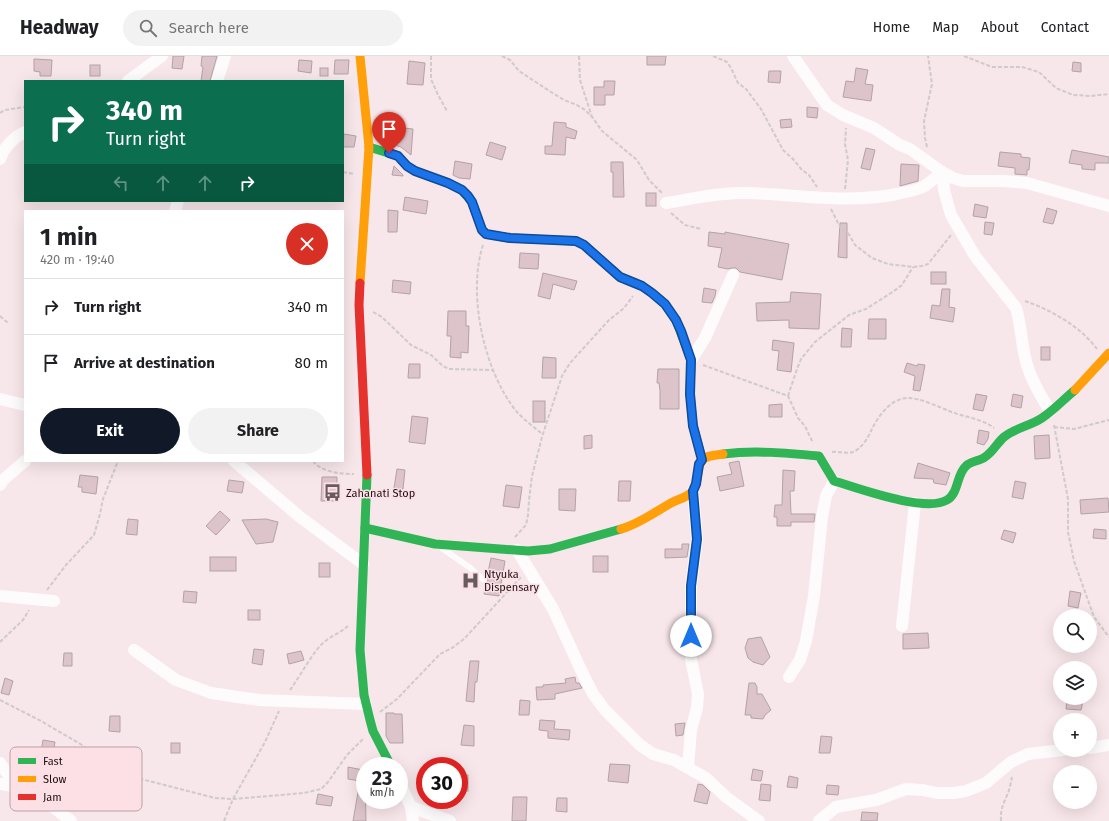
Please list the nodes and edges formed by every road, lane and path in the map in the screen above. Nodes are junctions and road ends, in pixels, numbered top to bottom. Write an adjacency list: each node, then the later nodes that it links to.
1 (162, 56): 11 (street)
2 (225, 56): 12 (street)
3 (360, 56): 20 (street)
4 (430, 56): 15 (path)
5 (502, 56): 18 (path)
6 (579, 56): 18 (path)
7 (713, 56): 24 (path)
8 (793, 56): 17 (street)
9 (928, 56): 22 (path)
10 (964, 56): 13 (path)
11 (129, 80)
12 (217, 80)
13 (1109, 94)
14 (24, 107): 16 (path)
15 (447, 111)
16 (0, 113)
17 (846, 116): 22 (street); 25 (path)
18 (593, 118): 26 (path)
19 (24, 133): 21 (street)
20 (369, 147): 30 (street); 35 (street)
21 (0, 159)
22 (931, 164): 23 (street)
23 (942, 172): 25 (street); 27 (street); 28 (street)
24 (823, 197): 25 (street); 26 (street); 31 (path)
25 (842, 198)
26 (666, 203): 29 (path)
27 (1109, 206)
28 (957, 226): 31 (path); 34 (street)
29 (701, 230)
30 (486, 234): 33 (street); 40 (path)
31 (913, 267): 41 (path)
32 (733, 275): 39 (street)
33 (642, 286): 39 (street); 47 (path)
34 (1006, 295): 38 (path); 44 (street)
35 (359, 305): 40 (path); 55 (street)
36 (0, 316): 37 (path)
37 (8, 324)
38 (1106, 355): 44 (street)
39 (691, 360): 41 (path); 50 (street)
40 (493, 370): 47 (path)
41 (788, 396): 49 (path)
42 (0, 399): 43 (street)
43 (24, 405)
44 (1050, 410): 46 (path); 48 (street)
45 (1109, 420): 46 (path)
46 (1054, 427): 71 (path)
47 (542, 434): 62 (path)
48 (1005, 436): 49 (path); 59 (street)
49 (819, 456): 50 (street); 56 (street)
50 (702, 460): 58 (street)
51 (25, 462): 57 (street)
52 (118, 462): 68 (path)
53 (235, 462): 64 (street)
54 (313, 462): 55 (path)
55 (367, 473): 60 (street)
56 (834, 481): 59 (street); 74 (street)
57 (0, 485)
58 (693, 491): 63 (street); 86 (street)
59 (915, 503): 70 (street)
60 (365, 528): 61 (street); 64 (street)
61 (434, 544): 62 (street); 66 (lane)
62 (503, 548): 63 (street)
63 (517, 550): 65 (street)
64 (363, 564): 76 (street)
65 (528, 569): 77 (path); 86 (street)
66 (484, 580)
67 (0, 596): 68 (street)
68 (39, 600): 69 (street); 72 (path)
69 (54, 601)
70 (902, 626)
71 (1109, 637)
72 (0, 642)
73 (134, 650): 76 (street)
74 (790, 677)
75 (0, 700): 80 (path)
76 (366, 704): 77 (street)
77 (370, 720): 78 (street)
78 (373, 731): 83 (street); 88 (path)
79 (1109, 745): 81 (street)
80 (84, 747)
81 (1097, 747)
82 (1053, 751): 84 (street)
83 (386, 757)
84 (1012, 762): 98 (street); 99 (path)
85 (0, 764): 87 (street)
86 (688, 767): 97 (street)
87 (10, 778)
88 (142, 779)
89 (0, 784): 90 (street)
90 (10, 785)
91 (408, 802): 92 (street)
92 (410, 807): 95 (street); 96 (street)
93 (58, 811): 94 (street)
94 (71, 821)
95 (413, 821)
96 (450, 821)
97 (759, 821)
98 (819, 821)
99 (1001, 821)

